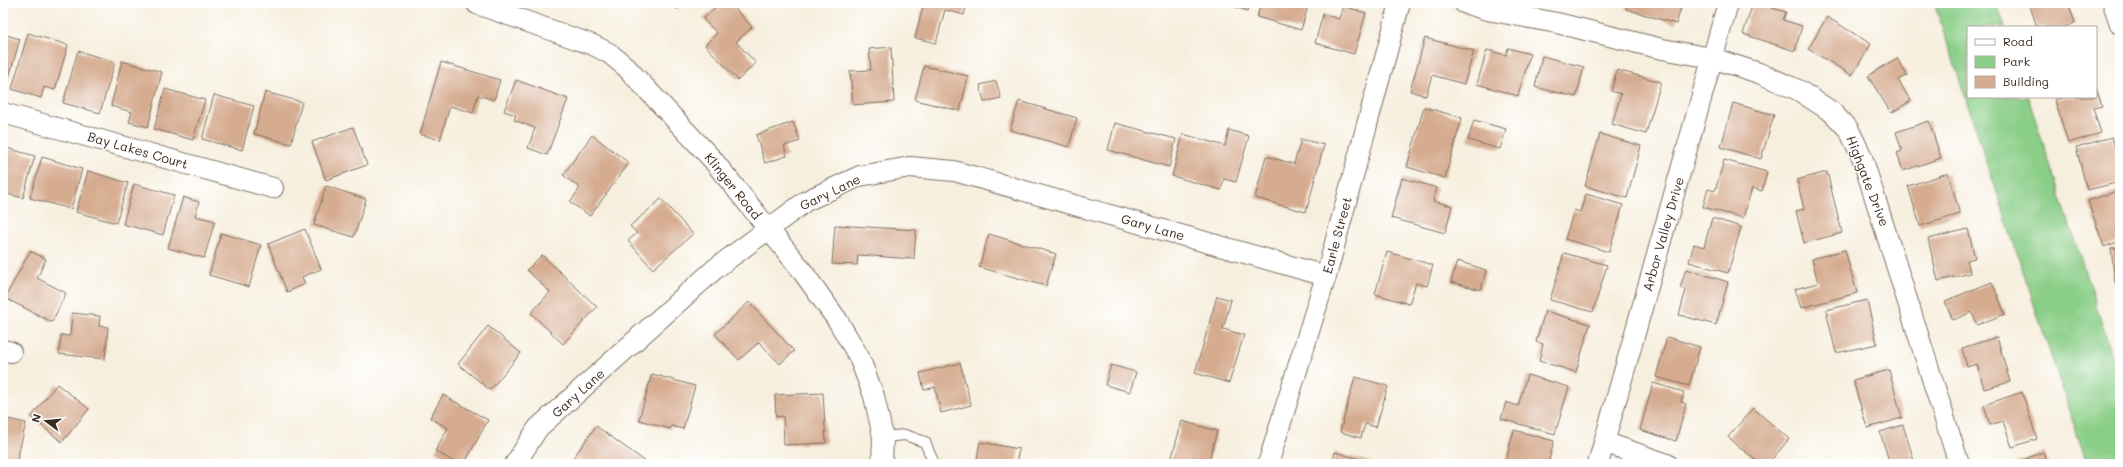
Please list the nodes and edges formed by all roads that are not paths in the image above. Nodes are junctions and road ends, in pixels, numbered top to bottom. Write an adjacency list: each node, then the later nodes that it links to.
1 (1400, 3): 11 (street, Earle Street)
2 (1464, 3): 7 (street, Highgate Drive)
3 (1728, 3): 7 (street, Arbor Valley Drive)
4 (2113, 3): 6 (street)
5 (477, 4): 10 (street, Klinger Road)
6 (2120, 24)
7 (1712, 58): 13 (street, Arbor Valley Drive); 20 (street, Highgate Drive)
8 (3, 112): 9 (street, Bay Lakes Court)
9 (273, 188)
10 (768, 229): 11 (street, Gary Lane); 12 (street, Klinger Road); 14 (street, Gary Lane)
11 (1326, 276): 17 (street, Earle Street)
12 (883, 437): 15 (street, Klinger Road); 16 (lane)
13 (1604, 442): 18 (street, Arbor Valley Drive); 19 (street)
14 (515, 464)
15 (882, 464)
16 (934, 464)
17 (1268, 464)
18 (1598, 464)
19 (1667, 464)
20 (1960, 464)

